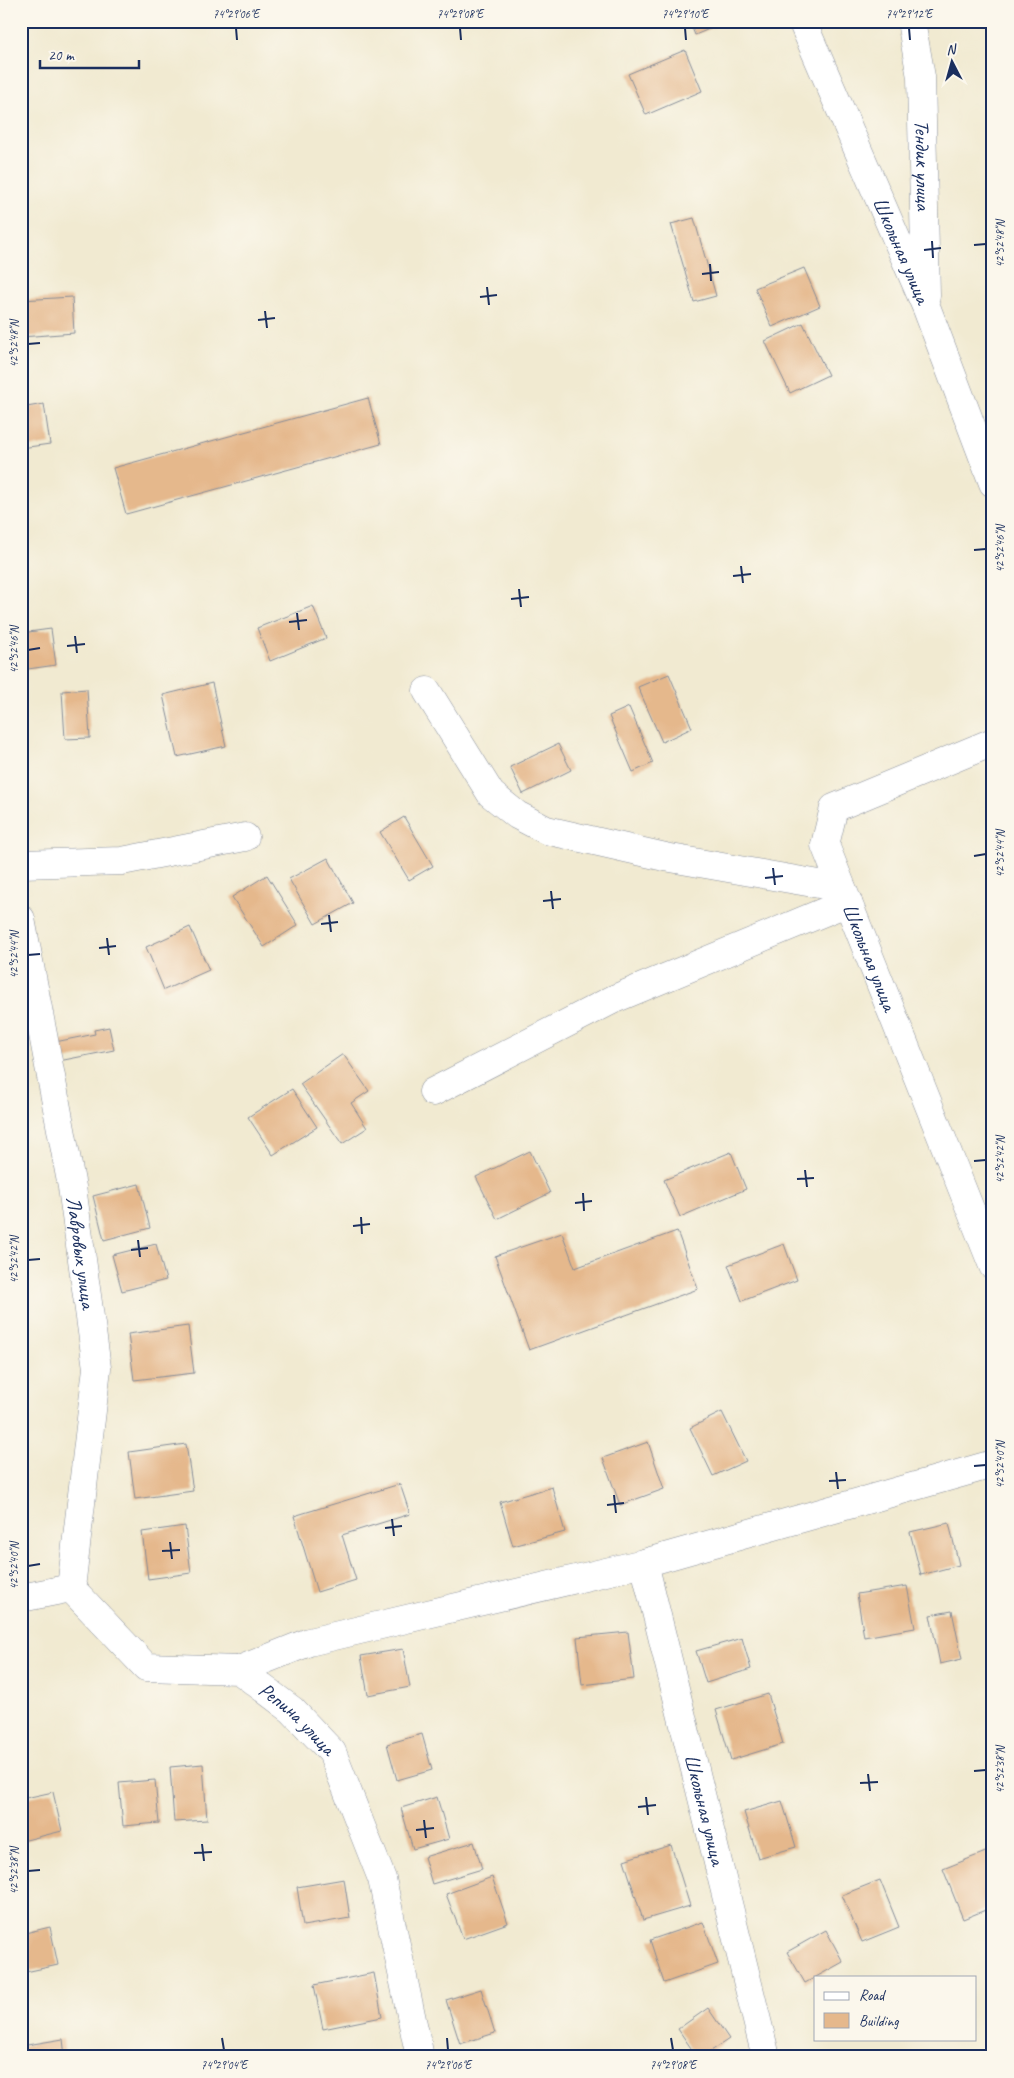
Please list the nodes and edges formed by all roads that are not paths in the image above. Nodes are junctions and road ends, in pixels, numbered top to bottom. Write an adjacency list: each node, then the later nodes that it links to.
1 (802, 21): 3 (street, Школьная улица)
2 (911, 21): 3 (street, Тендик улица)
3 (927, 309): 4 (street, Школьная улица)
4 (993, 483)
5 (427, 691): 9 (street)
6 (993, 742): 9 (street, Школьная улица)
7 (245, 837): 8 (street)
8 (21, 864)
9 (845, 895): 11 (street); 12 (street, Школьная улица)
10 (21, 919): 15 (street, Лавровых улица)
11 (433, 1092)
12 (993, 1266)
13 (993, 1464): 14 (street)
14 (644, 1563): 17 (street); 19 (street, Школьная улица)
15 (71, 1588): 16 (street); 17 (street, Репина улица)
16 (21, 1598)
17 (239, 1670): 18 (street, Репина улица)
18 (420, 2057)
19 (766, 2057)

